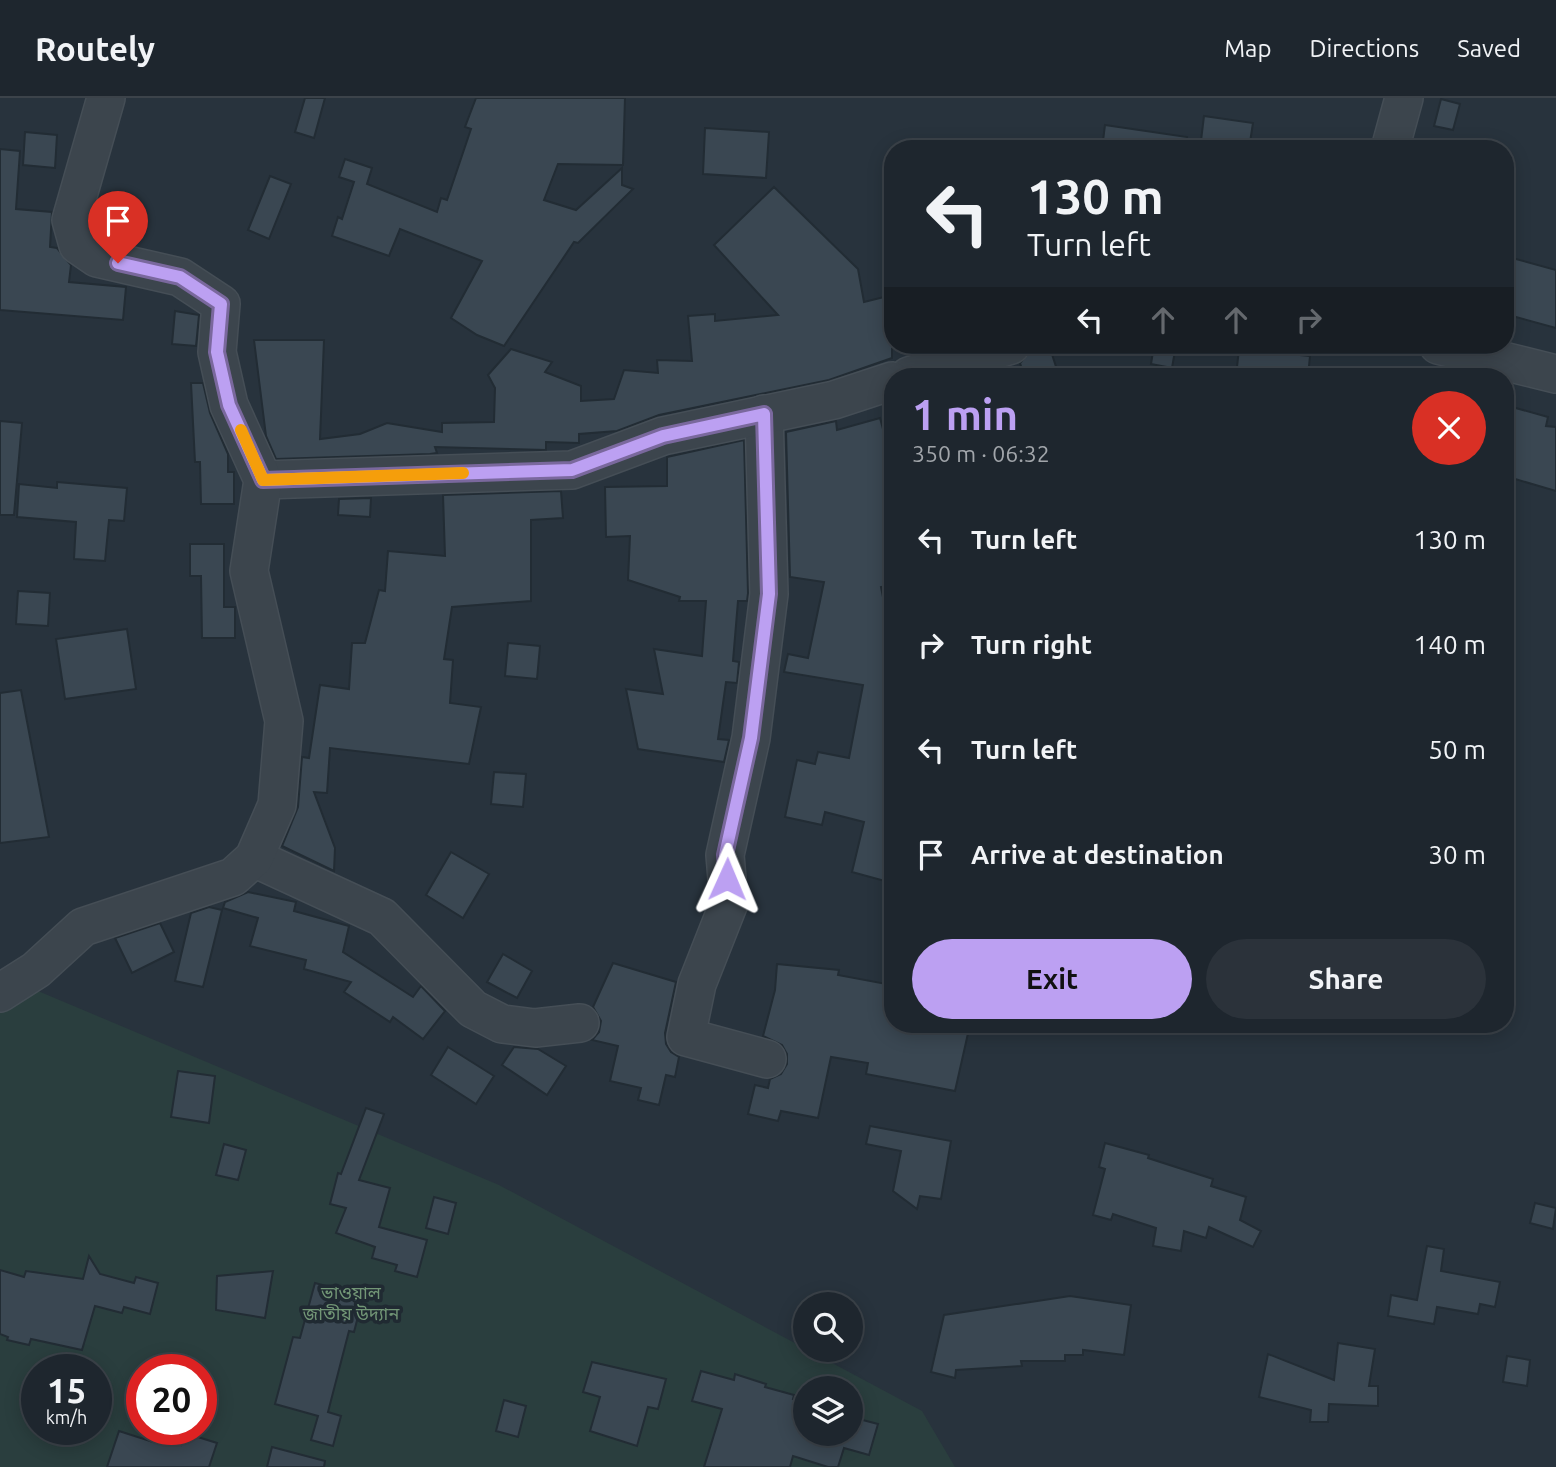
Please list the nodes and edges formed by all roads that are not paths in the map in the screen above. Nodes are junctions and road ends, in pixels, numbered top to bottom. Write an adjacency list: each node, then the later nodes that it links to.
1 (106, 98): 10 (lane)
2 (1404, 98): 3 (lane)
3 (1392, 140)
4 (982, 354): 6 (lane)
5 (1475, 354): 7 (lane)
6 (936, 368)
7 (1556, 374)
8 (884, 384): 9 (lane)
9 (764, 414): 10 (lane); 14 (lane)
10 (263, 480): 11 (lane)
11 (254, 858): 12 (lane); 13 (lane)
12 (0, 993)
13 (580, 1023)
14 (767, 1059)

